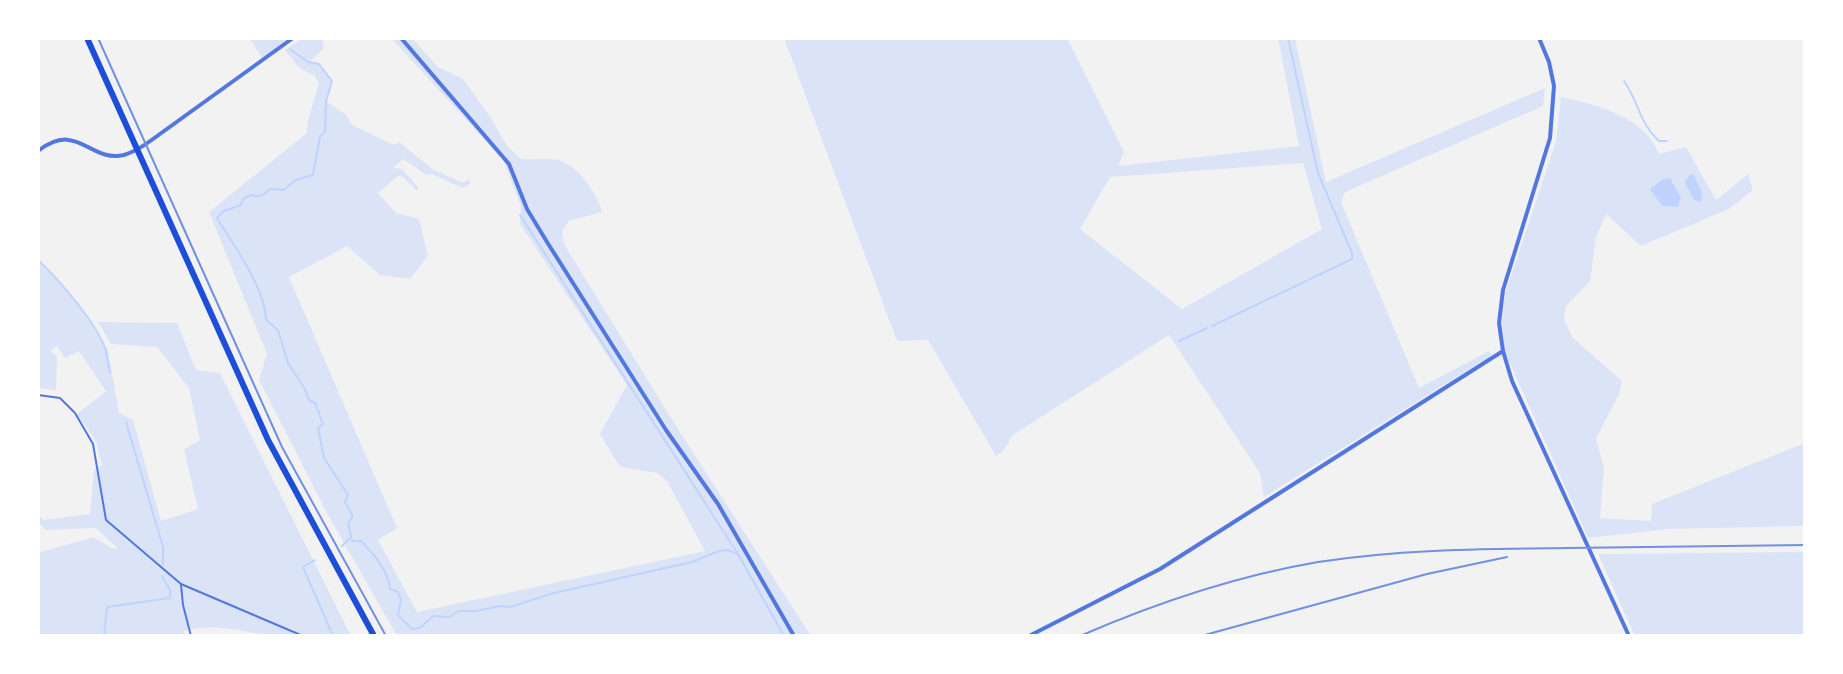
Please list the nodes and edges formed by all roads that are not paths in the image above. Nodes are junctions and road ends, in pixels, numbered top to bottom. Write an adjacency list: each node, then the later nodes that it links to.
1 (87, 38): 5 (main road)
2 (293, 38): 5 (street)
3 (401, 38): 13 (street)
4 (1539, 38): 7 (street)
5 (137, 149): 6 (street); 12 (main road)
6 (38, 151)
7 (1503, 351): 14 (street); 15 (street)
8 (38, 395): 9 (lane)
9 (181, 584): 10 (lane); 11 (lane)
10 (191, 636)
11 (303, 636)
12 (374, 636)
13 (794, 636)
14 (1029, 636)
15 (1629, 636)

